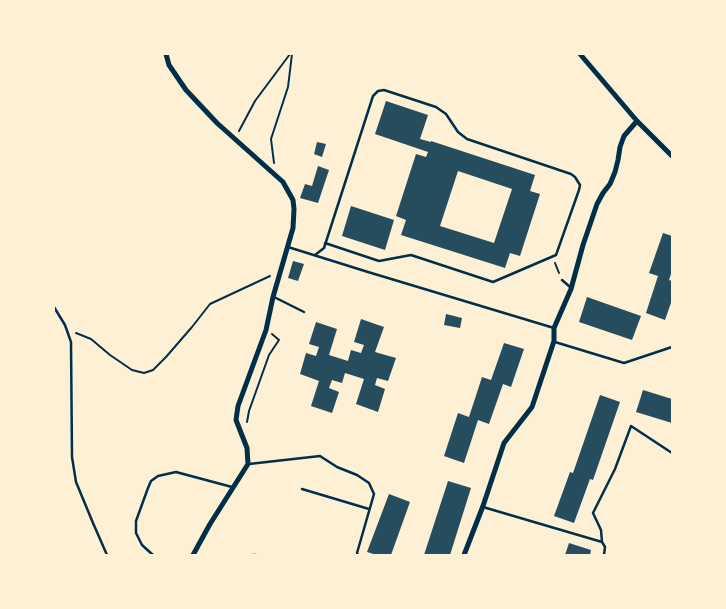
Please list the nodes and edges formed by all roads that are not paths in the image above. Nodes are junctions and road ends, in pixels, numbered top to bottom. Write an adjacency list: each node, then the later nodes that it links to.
1 (166, 54): 6 (street)
2 (580, 54): 3 (street)
3 (637, 121): 4 (street); 9 (street)
4 (672, 156)
5 (325, 243): 5 (lane); 7 (lane)
6 (288, 247): 7 (lane); 10 (street)
7 (314, 255): 13 (lane)
8 (562, 280): 9 (lane)
9 (571, 289): 13 (street)
10 (273, 297): 12 (lane); 17 (street)
11 (54, 306): 23 (lane)
12 (304, 312)
13 (554, 328): 14 (street)
14 (554, 342): 15 (lane); 20 (street)
15 (672, 347)
16 (672, 452): 22 (lane)
17 (248, 464): 18 (street); 21 (lane)
18 (234, 487): 24 (lane); 25 (street)
19 (302, 489): 21 (lane)
20 (483, 506): 22 (lane); 27 (street)
21 (369, 509): 26 (lane)
22 (602, 542): 28 (lane)
23 (107, 555)
24 (153, 555)
25 (192, 555)
26 (358, 555)
27 (464, 555)
28 (604, 555)

